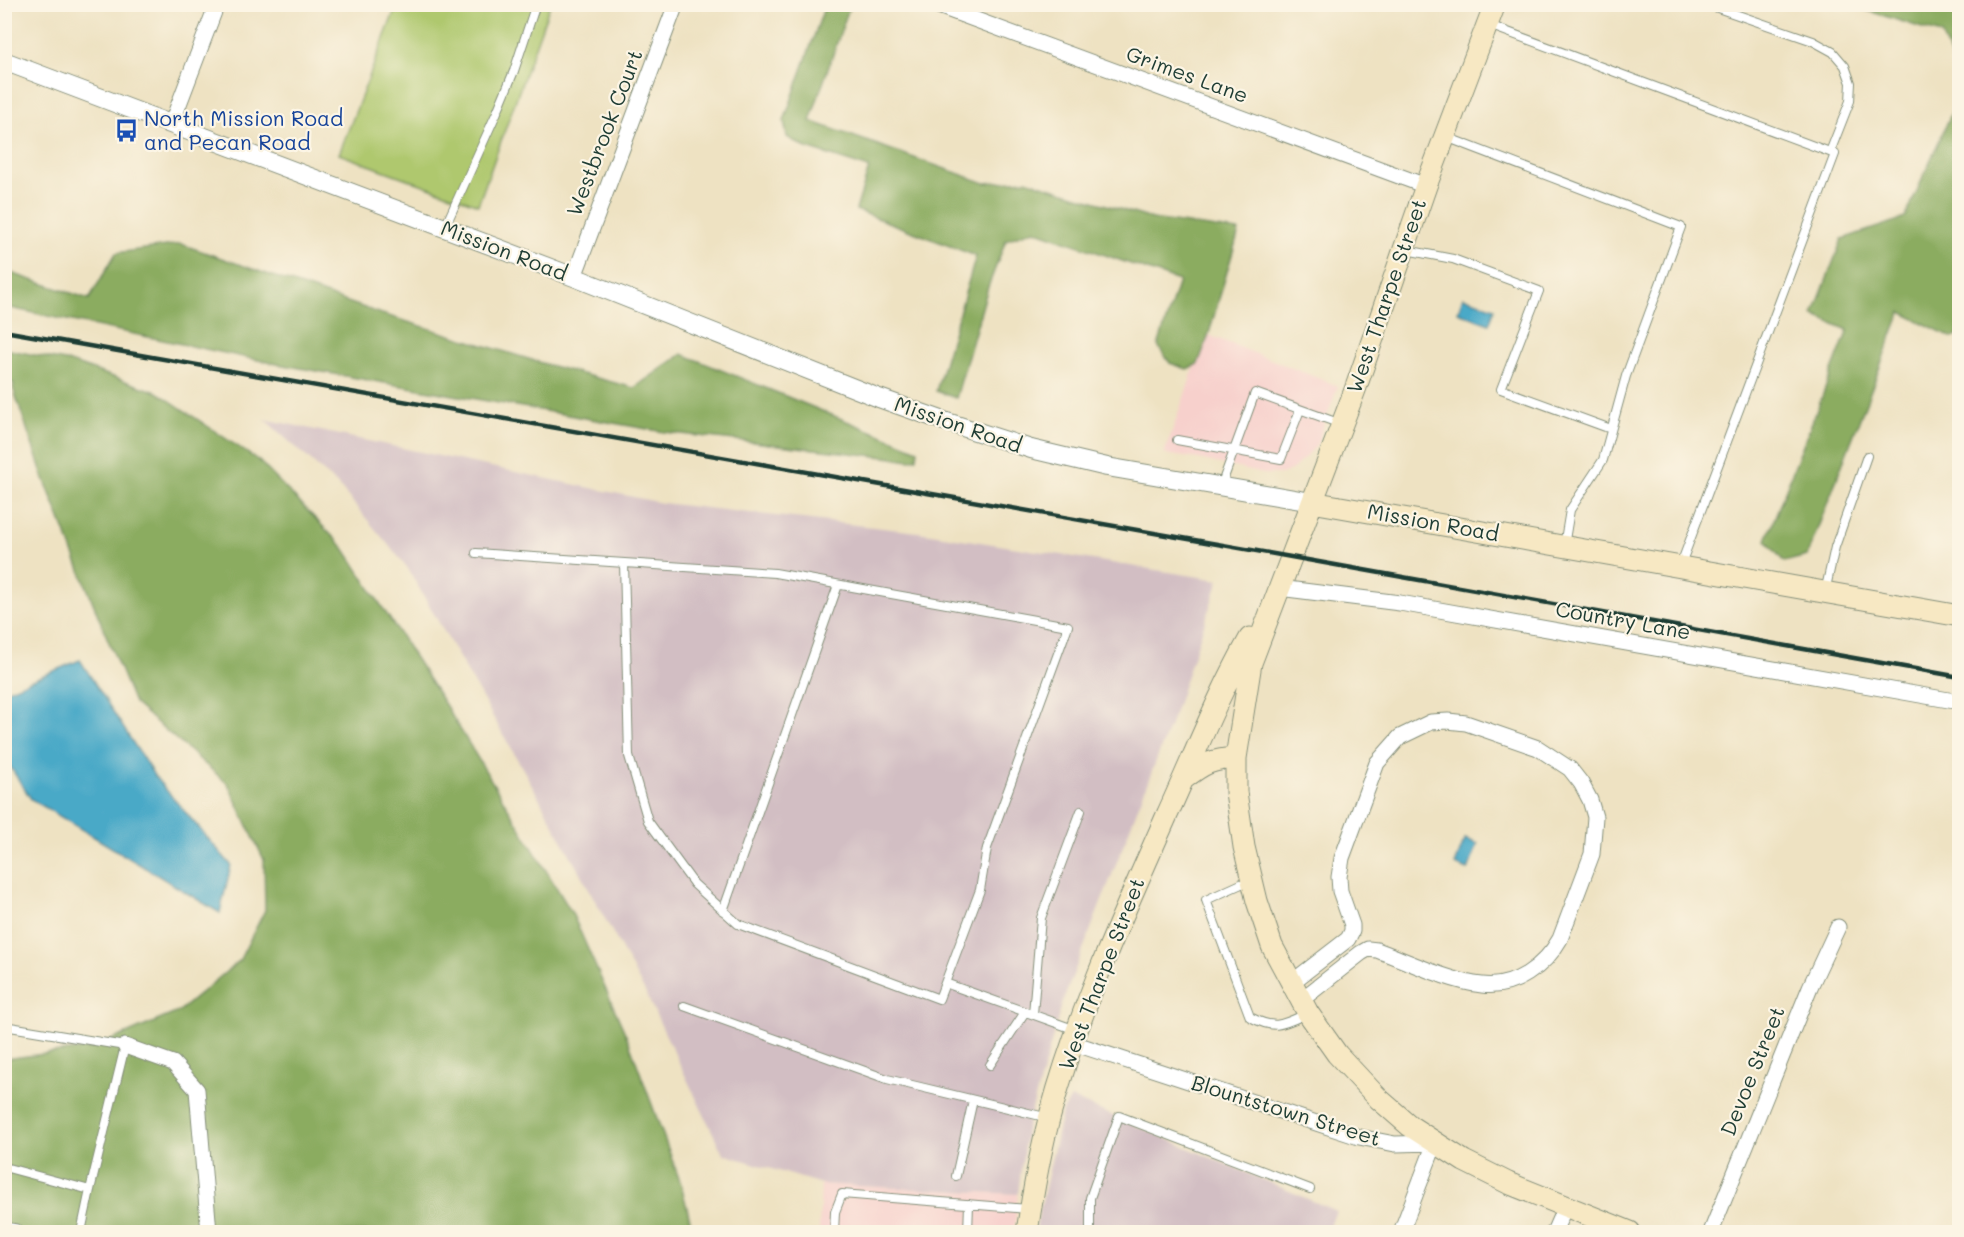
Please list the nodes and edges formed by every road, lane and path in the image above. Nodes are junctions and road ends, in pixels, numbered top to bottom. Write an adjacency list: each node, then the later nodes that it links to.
1 (217, 4): 9 (street)
2 (536, 4): 13 (lane)
3 (676, 4): 15 (street, Westbrook Court)
4 (933, 4): 12 (street, Grimes Lane)
5 (1495, 4): 7 (main road, West Tharpe Street)
6 (1709, 5): 11 (lane)
7 (1488, 25): 10 (main road, West Tharpe Street); 11 (lane)
8 (4, 61): 9 (street, Mission Road)
9 (171, 124): 13 (street, Mission Road)
10 (1445, 136): 12 (main road, West Tharpe Street); 18 (lane)
11 (1830, 152): 27 (lane)
12 (1426, 186): 14 (main road, West Tharpe Street)
13 (444, 228): 15 (street, Mission Road)
14 (1404, 250): 17 (main road, West Tharpe Street); 18 (lane)
15 (574, 277): 22 (street, Mission Road)
16 (1300, 410): 17 (lane); 20 (lane); 20 (lane)
17 (1341, 424): 23 (main road, West Tharpe Street)
18 (1611, 429): 24 (lane)
19 (1177, 440): 20 (lane)
20 (1234, 450): 22 (lane)
21 (1867, 456): 30 (lane)
22 (1221, 486): 23 (street, Mission Road)
23 (1312, 502): 24 (main road, Mission Road); 29 (main road, West Tharpe Street)
24 (1564, 546): 27 (main road, Mission Road)
25 (476, 553): 26 (lane)
26 (624, 563): 28 (lane); 37 (lane)
27 (1680, 567): 30 (main road, Mission Road)
28 (838, 585): 37 (lane); 41 (lane)
29 (1279, 588): 32 (street, Country Lane); 33 (main road); 34 (main road, West Tharpe Street)
30 (1825, 592): 31 (main road, Mission Road)
31 (1959, 616)
32 (1959, 702)
33 (1236, 758): 34 (main road); 36 (main road)
34 (1184, 779): 46 (main road, West Tharpe Street)
35 (1081, 811): 44 (lane)
36 (1252, 879): 42 (main road); 42 (lane)
37 (723, 911): 41 (lane)
38 (1838, 927): 70 (street, Devoe Street)
39 (1341, 946): 40 (street); 40 (street); 42 (street)
40 (1352, 960): 42 (street)
41 (945, 982): 44 (lane)
42 (1299, 999): 51 (main road)
43 (684, 1006): 49 (lane)
44 (1029, 1013): 46 (lane); 48 (lane)
45 (4, 1026): 47 (lane)
46 (1075, 1037): 50 (main road, West Tharpe Street); 51 (street, Blountstown Street)
47 (125, 1046): 55 (lane); 62 (street)
48 (990, 1065)
49 (973, 1100): 50 (lane); 53 (lane)
50 (1049, 1119): 58 (main road, West Tharpe Street)
51 (1435, 1143): 57 (main road); 67 (street)
52 (4, 1167): 55 (lane)
53 (956, 1176)
54 (1310, 1189): 66 (lane)
55 (90, 1190): 61 (lane)
56 (969, 1204): 58 (lane); 63 (lane); 64 (lane)
57 (1565, 1207): 68 (street); 69 (main road)
58 (1031, 1209): 65 (main road, West Tharpe Street)
59 (4, 1230): 60 (street)
60 (16, 1233)
61 (81, 1233)
62 (209, 1233)
63 (834, 1233)
64 (968, 1233)
65 (1027, 1233)
66 (1090, 1233)
67 (1401, 1233)
68 (1554, 1233)
69 (1629, 1233)
70 (1711, 1233)

